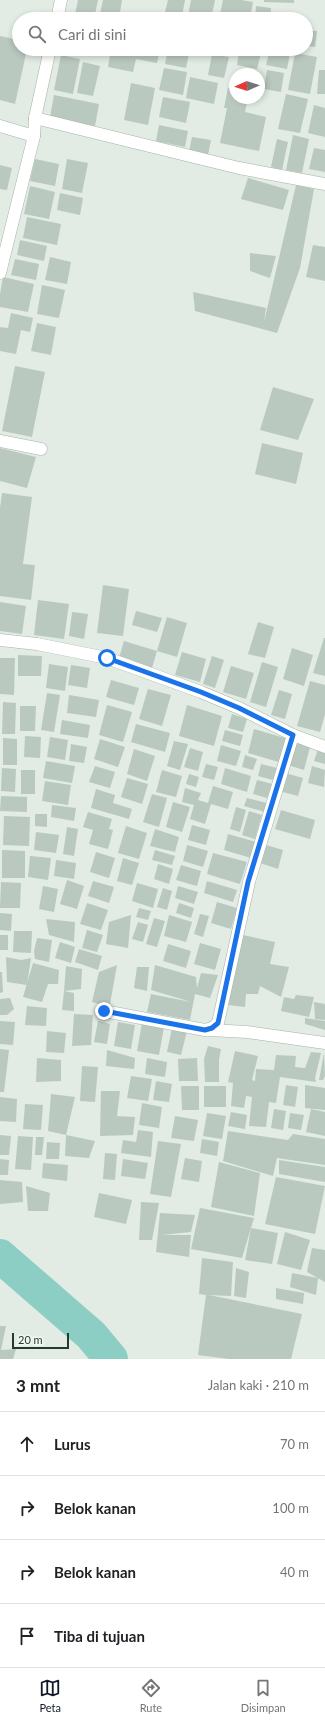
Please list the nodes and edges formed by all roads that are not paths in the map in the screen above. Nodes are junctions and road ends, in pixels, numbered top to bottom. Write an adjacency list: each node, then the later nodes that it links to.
1 (61, 0): 2 (street)
2 (58, 12)
3 (48, 56): 4 (street)
4 (35, 118): 6 (street); 7 (street)
5 (0, 126): 6 (street)
6 (34, 136): 8 (street)
7 (325, 184)
8 (0, 273)
9 (0, 441): 10 (street)
10 (41, 449)
11 (0, 640): 12 (street)
12 (293, 735): 13 (street); 15 (street)
13 (325, 747)
14 (104, 1011): 15 (street)
15 (208, 1030): 16 (street)
16 (325, 1043)

